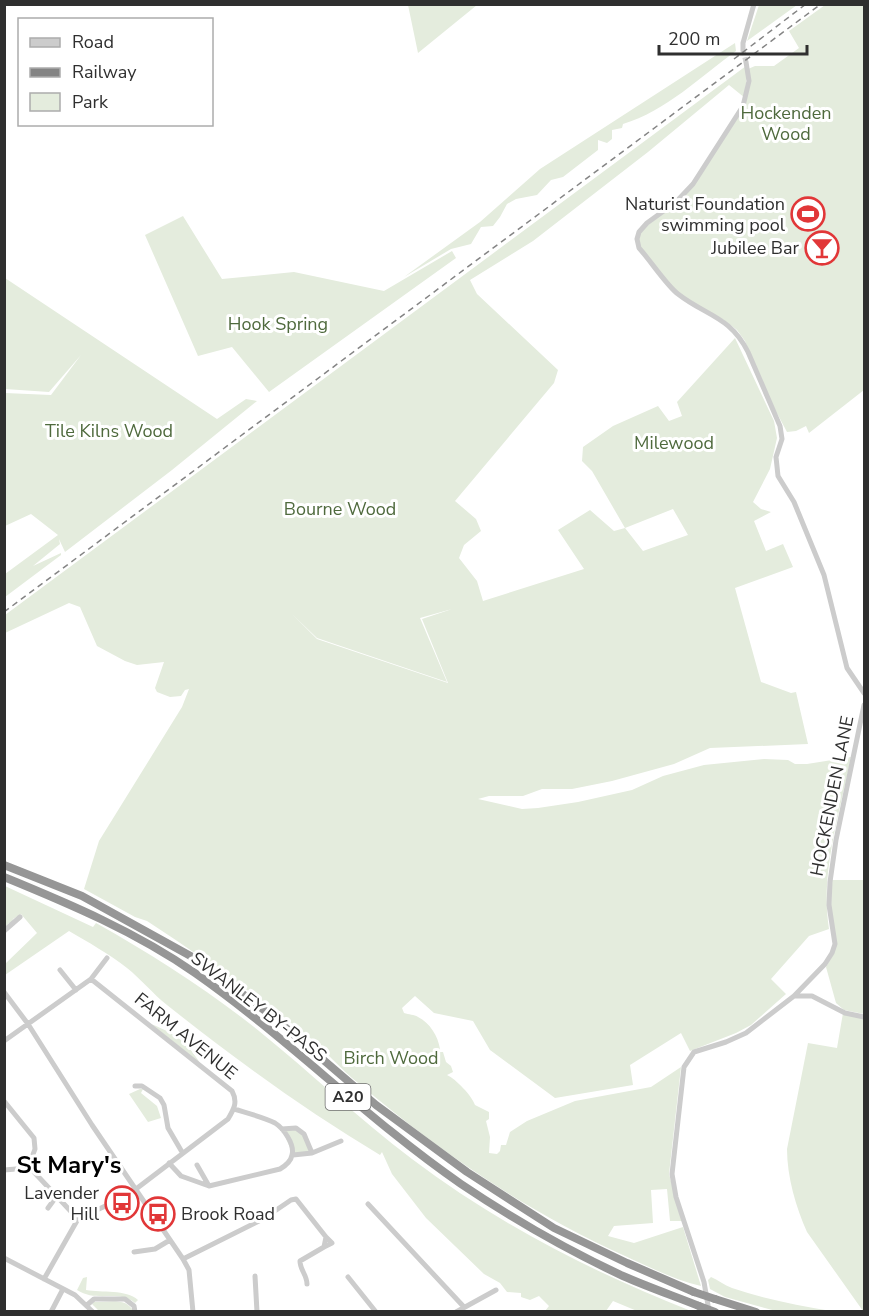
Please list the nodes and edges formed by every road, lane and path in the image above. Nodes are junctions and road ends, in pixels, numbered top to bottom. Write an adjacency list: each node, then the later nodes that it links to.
1 (754, 4): 2 (street)
2 (743, 50)
3 (746, 62): 4 (street, HOCKENDEN LANE)
4 (864, 693)
5 (864, 705): 13 (street, HOCKENDEN LANE)
6 (4, 863): 62 (highway, SWANLEY BY-PASS / A20, bridge)
7 (4, 877): 61 (highway, SWANLEY BY-PASS / A20, bridge)
8 (20, 917): 9 (street)
9 (4, 931)
10 (107, 958): 12 (street)
11 (60, 969): 14 (street)
12 (91, 979): 14 (street); 23 (street, FARM AVENUE)
13 (806, 984): 16 (street, HOCKENDEN LANE); 17 (street)
14 (76, 990): 19 (street)
15 (4, 992): 19 (street)
16 (794, 996): 17 (street); 60 (street, HOCKENDEN LANE)
17 (812, 996): 18 (street)
18 (864, 1017)
19 (28, 1024): 20 (street); 34 (street)
20 (4, 1041)
21 (135, 1086): 26 (street)
22 (4, 1101): 31 (street)
23 (234, 1109): 24 (street); 26 (street, FARM AVENUE)
24 (282, 1129): 27 (street); 28 (street)
25 (341, 1141): 27 (street)
26 (182, 1152): 29 (street, FARM AVENUE)
27 (312, 1154): 28 (street)
28 (292, 1155): 33 (street)
29 (169, 1163): 33 (street); 34 (street, FARM AVENUE)
30 (197, 1165): 33 (street)
31 (28, 1168): 32 (street); 35 (street)
32 (4, 1170)
33 (209, 1186)
34 (136, 1189): 38 (street); 40 (street)
35 (56, 1197): 37 (street); 38 (street)
36 (368, 1204): 52 (street)
37 (48, 1208)
38 (78, 1219): 47 (street)
39 (326, 1237): 41 (street); 41 (street); 44 (street)
40 (170, 1240): 42 (street); 44 (street)
41 (324, 1247): 48 (street)
42 (134, 1252)
43 (4, 1258): 47 (street)
44 (183, 1259): 56 (street)
45 (255, 1276): 57 (street)
46 (348, 1277): 58 (street)
47 (44, 1279): 49 (street)
48 (307, 1284)
49 (63, 1289): 51 (street); 53 (street)
50 (496, 1290): 52 (street)
51 (87, 1305): 54 (street); 55 (street)
52 (464, 1307): 59 (street)
53 (51, 1311)
54 (93, 1311)
55 (135, 1311)
56 (193, 1311)
57 (258, 1311)
58 (376, 1311)
59 (456, 1311)
60 (709, 1311)
61 (715, 1311)
62 (756, 1311)

